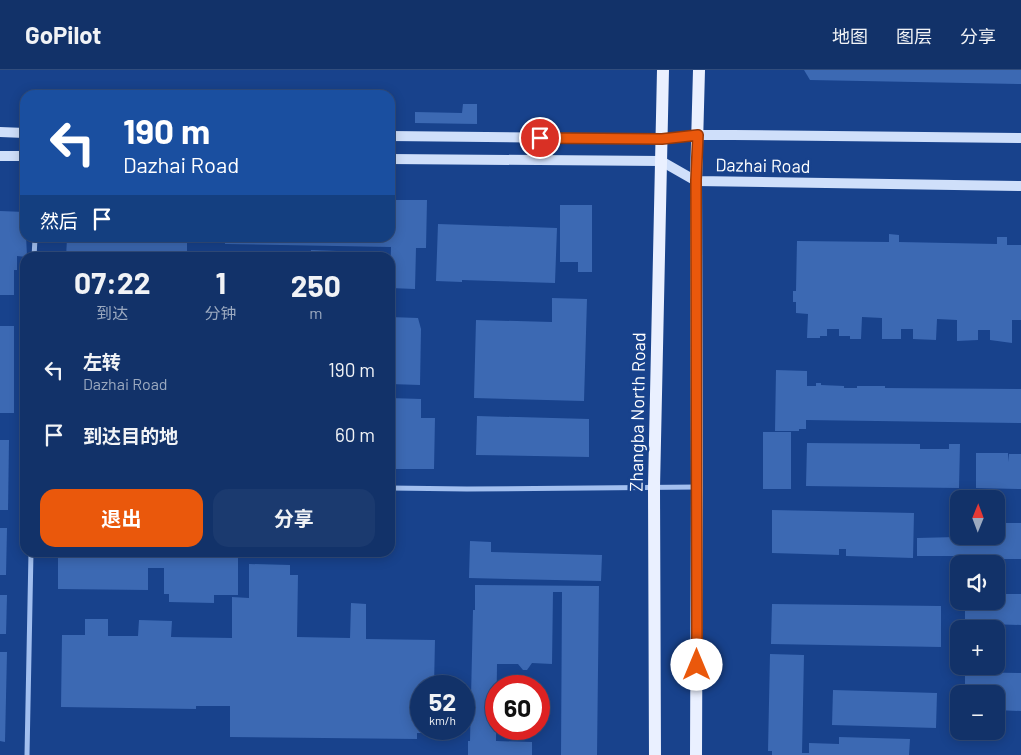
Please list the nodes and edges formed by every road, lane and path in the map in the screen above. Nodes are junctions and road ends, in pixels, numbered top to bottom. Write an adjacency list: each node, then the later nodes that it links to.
1 (663, 70): 8 (main road, Zhangba North Road)
2 (699, 70): 5 (main road)
3 (0, 132): 4 (main road)
4 (20, 133)
5 (698, 135): 7 (main road, Dazhai Road); 8 (main road, Dazhai Road); 13 (main road)
6 (395, 136): 8 (main road, Dazhai Road)
7 (1021, 138)
8 (662, 139): 12 (main road, Zhangba North Road)
9 (0, 156): 10 (main road)
10 (20, 156)
11 (395, 159): 12 (main road, Dazhai Road)
12 (661, 160): 13 (main road, Dazhai Road); 15 (main road, Zhangba North Road)
13 (696, 180): 14 (main road, Dazhai Road); 16 (main road)
14 (1021, 186)
15 (654, 487): 16 (street); 17 (street); 20 (main road, Zhangba North Road)
16 (697, 487): 21 (main road)
17 (395, 488)
18 (31, 557): 19 (street)
19 (27, 755)
20 (656, 755)
21 (696, 755)

